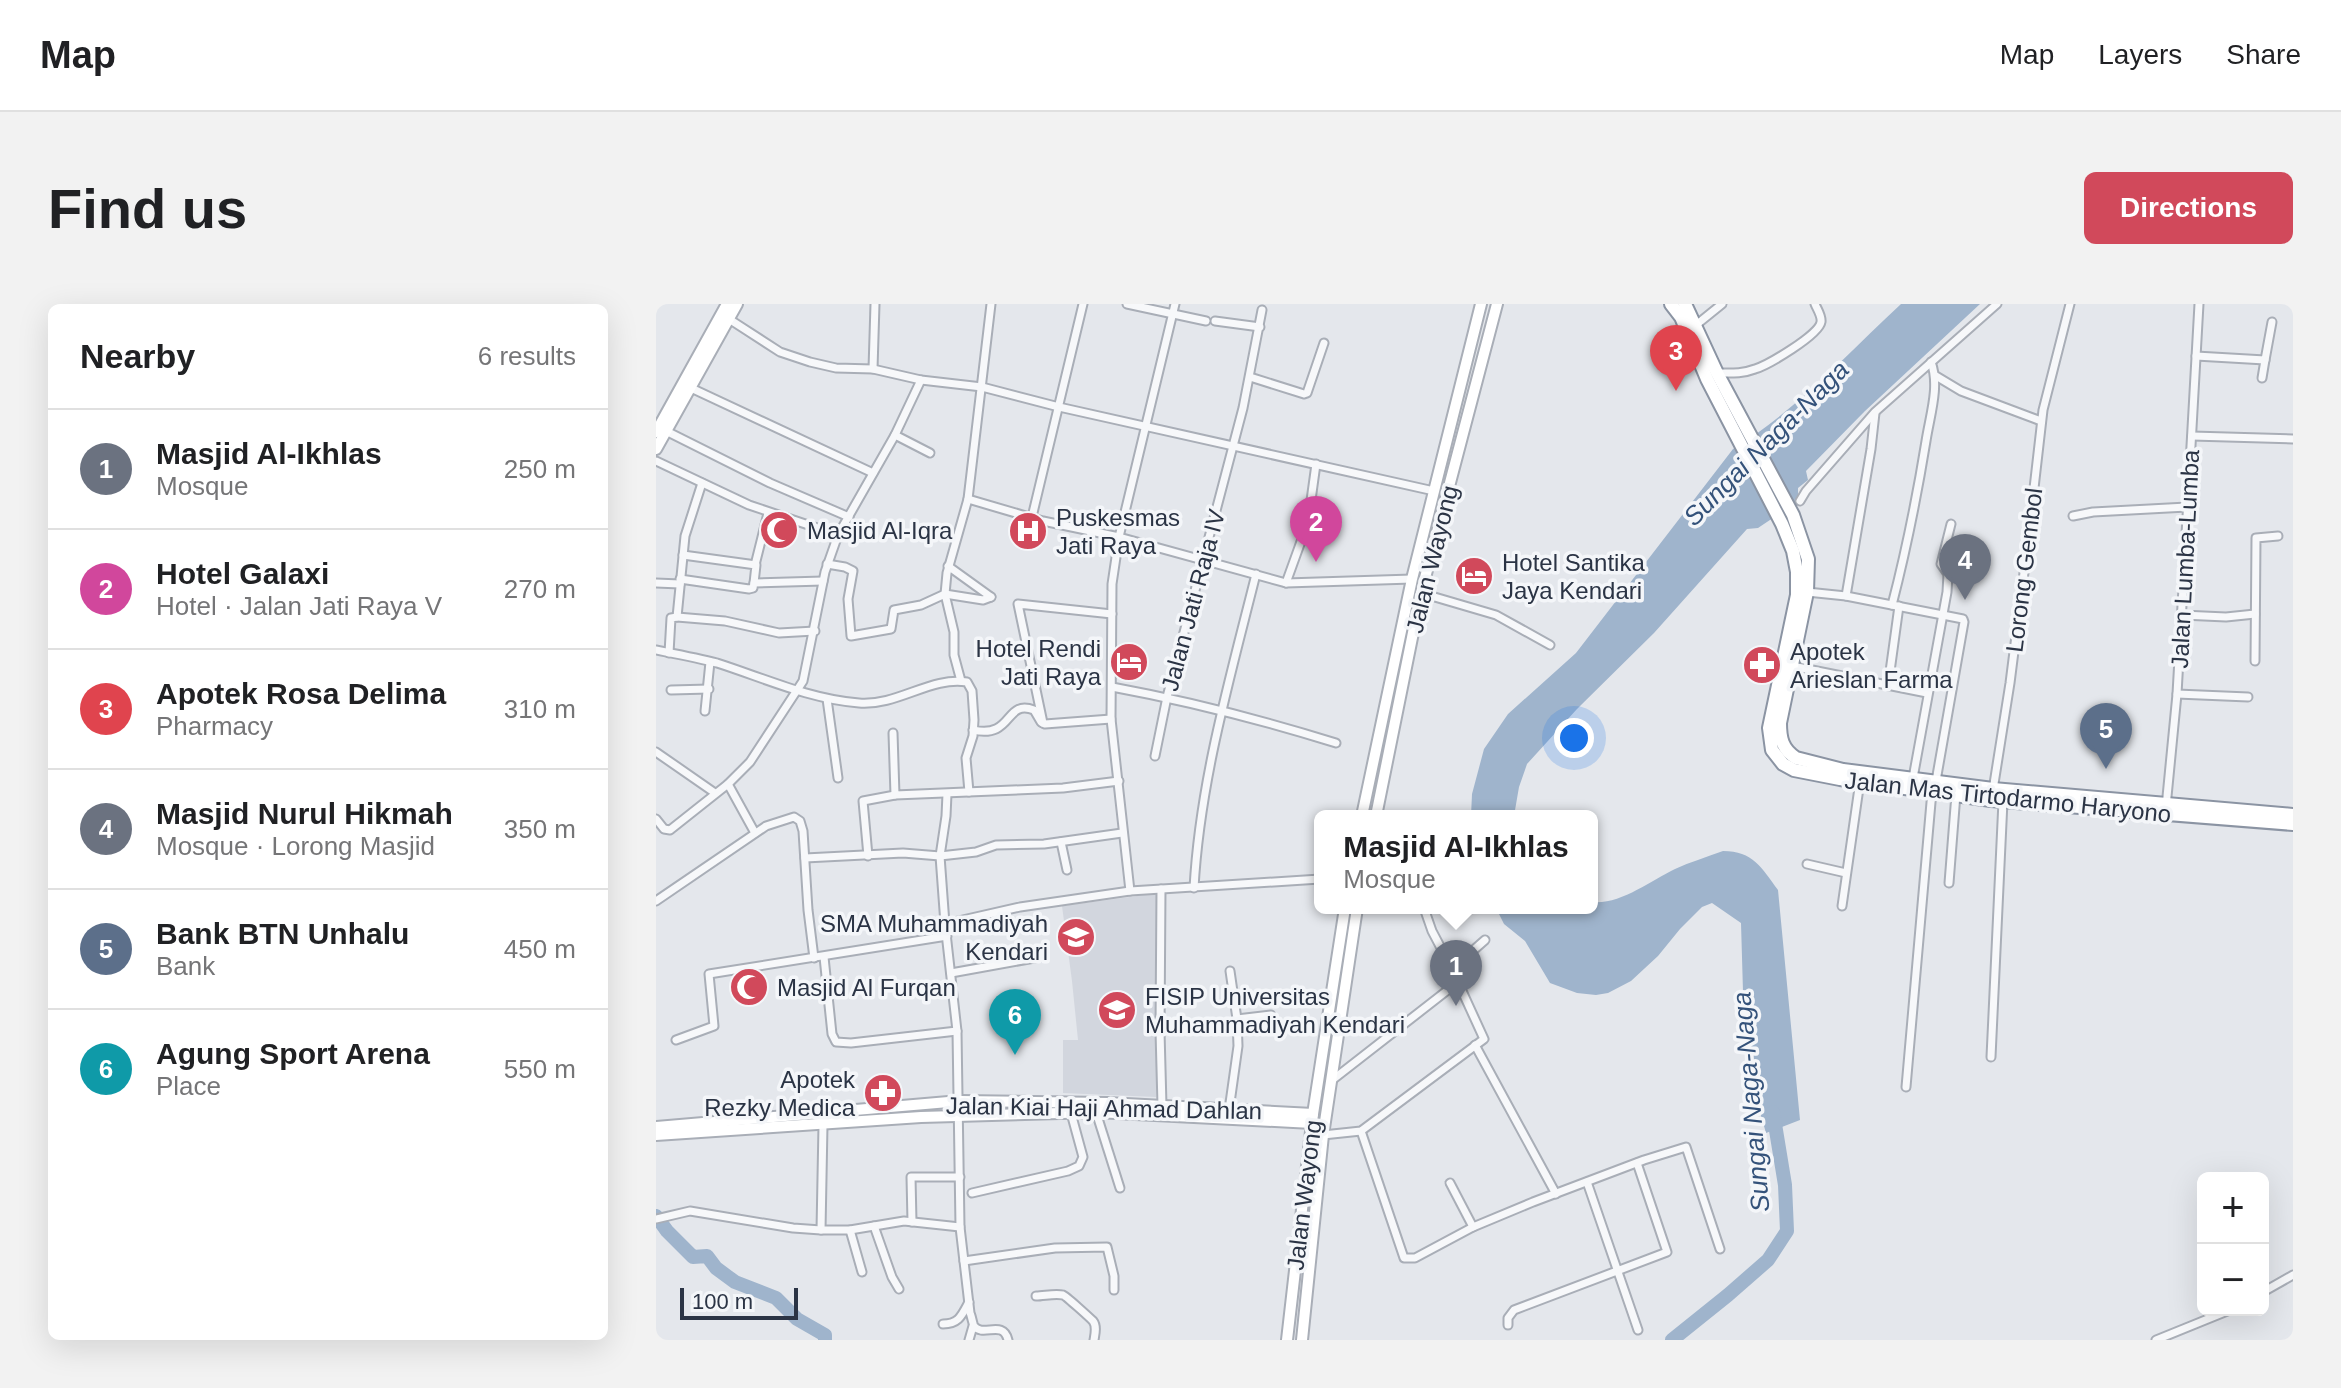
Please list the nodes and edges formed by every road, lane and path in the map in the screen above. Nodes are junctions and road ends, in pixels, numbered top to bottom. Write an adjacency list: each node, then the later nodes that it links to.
1 (727, 304): 24 (main road)
2 (737, 304): 19 (main road)
3 (875, 304): 28 (street)
4 (991, 304): 34 (street)
5 (1083, 304): 36 (street)
6 (1127, 304): 18 (street)
7 (1175, 304): 18 (street)
8 (1481, 304): 52 (main road, Jalan Wayong)
9 (1497, 304): 78 (main road, Jalan Wayong)
10 (1671, 304): 42 (highway)
11 (1685, 304): 21 (highway)
12 (1722, 304): 21 (street)
13 (1815, 304): 29 (street)
14 (1997, 304): 27 (street)
15 (2070, 304): 38 (street, Lorong Gembol)
16 (2199, 304): 25 (street, Jalan Lumba-Lumba)
17 (1262, 310): 22 (street, Jalan Jati Raja IV)
18 (1173, 315): 22 (street); 39 (street)
19 (729, 319): 24 (main road); 28 (street)
20 (2272, 322): 26 (street)
21 (1696, 325): 29 (highway)
22 (1260, 327): 31 (street, Jalan Jati Raja IV)
23 (1324, 343): 31 (street)
24 (704, 356): 35 (main road); 40 (main road)
25 (2196, 356): 26 (street); 43 (street, Jalan Lumba-Lumba)
26 (2265, 360): 32 (street)
27 (1931, 362): 30 (street); 37 (street)
28 (873, 369): 33 (street)
29 (1717, 373): 42 (highway)
30 (1936, 376): 38 (street); 81 (street)
31 (1250, 377): 45 (street, Jalan Jati Raja IV)
32 (2262, 378)
33 (921, 380): 34 (street); 41 (street)
34 (982, 387): 36 (street); 53 (street)
35 (691, 388): 40 (main road); 50 (street)
36 (1059, 407): 39 (street); 59 (street)
37 (1875, 412): 54 (street); 80 (street)
38 (2041, 421): 125 (street, Lorong Gembol)
39 (1147, 425): 45 (street); 64 (street)
40 (659, 429): 46 (main road); 58 (street)
41 (895, 435): 47 (street); 50 (street)
42 (1744, 436): 60 (highway)
43 (2192, 436): 44 (street); 55 (street, Jalan Lumba-Lumba)
44 (2293, 439)
45 (1233, 445): 49 (street); 66 (street, Jalan Jati Raja IV)
46 (656, 449)
47 (930, 453)
48 (656, 461): 51 (street)
49 (1316, 464): 52 (street); 76 (street)
50 (873, 473): 58 (street)
51 (702, 483): 56 (street); 65 (street)
52 (1434, 491): 71 (main road, Jalan Wayong)
53 (968, 499): 59 (street); 69 (street)
54 (1800, 501)
55 (2187, 507): 57 (street); 85 (street, Jalan Lumba-Lumba)
56 (768, 513): 62 (street); 68 (street)
57 (2073, 516)
58 (849, 517): 62 (street)
59 (1032, 517): 64 (street)
60 (1788, 520): 77 (highway, Jalan Mas Tirtodarmo Haryono); 93 (highway, Jalan Mas Tirtodarmo Haryono)
61 (1951, 524): 84 (street)
62 (838, 535): 67 (street)
63 (2278, 536): 83 (street)
64 (1119, 537): 66 (street); 82 (street)
65 (683, 555): 68 (street); 72 (street)
66 (1204, 561): 70 (street); 102 (street, Jalan Jati Raja IV)
67 (827, 564): 73 (street); 79 (street)
68 (755, 565): 75 (street)
69 (948, 566): 79 (street); 79 (street)
70 (1256, 574): 76 (street); 106 (street)
71 (1412, 579): 76 (street); 127 (main road, Jalan Wayong)
72 (680, 581): 74 (street); 75 (street); 86 (street)
73 (823, 581): 75 (street); 87 (street)
74 (656, 583)
75 (754, 583)
76 (1286, 583)
77 (1807, 592): 80 (street); 93 (highway, Jalan Mas Tirtodarmo Haryono)
78 (1421, 593): 88 (street); 128 (main road, Jalan Wayong)
79 (945, 594): 94 (street)
80 (1846, 596): 81 (street)
81 (1896, 606): 84 (street); 95 (street)
82 (1112, 614): 96 (street); 108 (street)
83 (2255, 614): 85 (street); 91 (street)
84 (1944, 615): 100 (street); 119 (street)
85 (2182, 615): 101 (street, Jalan Lumba-Lumba)
86 (677, 617): 87 (street); 90 (street)
87 (815, 631): 99 (street)
88 (1550, 645)
89 (656, 650): 90 (street)
90 (669, 653): 92 (street)
91 (2255, 661)
92 (710, 662): 97 (street); 99 (street)
93 (1787, 665): 95 (street); 115 (highway, Jalan Mas Tirtodarmo Haryono); 117 (highway, Jalan Mas Tirtodarmo Haryono)
94 (961, 681): 104 (street); 109 (street)
95 (1888, 686): 100 (street)
96 (1112, 687): 102 (street); 107 (street)
97 (709, 689): 98 (street); 105 (street)
98 (671, 690)
99 (798, 690): 104 (street); 118 (street)
100 (1927, 693): 115 (street)
101 (2177, 694): 103 (street); 126 (street, Jalan Lumba-Lumba)
102 (1167, 697): 106 (street); 113 (street, Jalan Jati Raja IV)
103 (2248, 697)
104 (827, 699): 114 (street)
105 (705, 711)
106 (1221, 712): 111 (street); 143 (street)
107 (1111, 719): 108 (street); 116 (street)
108 (1043, 723): 109 (street)
109 (973, 730): 120 (street)
110 (893, 733): 124 (street)
111 (1336, 743)
112 (656, 752): 121 (street)
113 (1155, 756)
114 (838, 778)
115 (1913, 778): 119 (highway, Jalan Mas Tirtodarmo Haryono)
116 (1119, 781): 120 (street); 133 (street)
117 (1860, 781): 119 (highway, Jalan Mas Tirtodarmo Haryono); 140 (street)
118 (728, 784): 121 (street); 132 (street)
119 (1934, 786): 123 (highway, Jalan Mas Tirtodarmo Haryono); 125 (highway, Jalan Mas Tirtodarmo Haryono); 167 (street)
120 (969, 792): 122 (street)
121 (715, 793): 130 (street)
122 (947, 794): 124 (street); 136 (street)
123 (1956, 794): 125 (highway, Jalan Mas Tirtodarmo Haryono); 142 (street)
124 (895, 795): 135 (street)
125 (1996, 796): 126 (highway, Jalan Mas Tirtodarmo Haryono); 165 (street, Lorong Gembol)
126 (2166, 809): 129 (highway, Jalan Mas Tirtodarmo Haryono); 131 (highway, Jalan Mas Tirtodarmo Haryono)
127 (1363, 810)
128 (1377, 810)
129 (2293, 815)
130 (656, 819)
131 (2293, 824)
132 (755, 833): 137 (street); 146 (street)
133 (1122, 833): 134 (street); 145 (street)
134 (1061, 842): 136 (street); 139 (street)
135 (868, 856): 136 (street); 137 (street)
136 (940, 856): 151 (street)
137 (805, 858): 154 (street)
138 (1807, 864): 140 (street)
139 (1067, 870)
140 (1846, 873): 147 (street)
141 (1314, 879): 143 (street)
142 (1949, 883)
143 (1194, 888): 144 (street)
144 (1161, 889): 145 (street); 169 (street)
145 (1130, 891): 151 (street)
146 (656, 901)
147 (1842, 906)
148 (1344, 914): 174 (main road, Jalan Wayong)
149 (1356, 914): 166 (main road, Jalan Wayong)
150 (1426, 914): 156 (street)
151 (945, 924): 152 (street)
152 (947, 936): 154 (street); 158 (street)
153 (1485, 940): 156 (street)
154 (819, 957): 162 (street); 163 (street)
155 (1040, 957): 158 (street)
156 (1452, 969): 159 (street)
157 (1230, 971): 161 (street)
158 (951, 973): 162 (street)
159 (1458, 982): 164 (street); 166 (street)
160 (1271, 1015): 161 (street)
161 (1237, 1019): 170 (street)
162 (957, 1031): 168 (street)
163 (676, 1040)
164 (1475, 1045): 177 (street); 186 (street)
165 (1991, 1057)
166 (1331, 1081): 179 (main road, Jalan Wayong)
167 (1906, 1087)
168 (960, 1101): 169 (main road, Jalan Kiai Haji Ahmad Dahlan); 173 (street); 176 (main road, Jalan Kiai Haji Ahmad Dahlan)
169 (1162, 1106): 170 (main road, Jalan Kiai Haji Ahmad Dahlan)
170 (1229, 1110): 174 (main road, Jalan Kiai Haji Ahmad Dahlan)
171 (1096, 1112): 172 (main road, Jalan Kiai Haji Ahmad Dahlan); 174 (main road, Jalan Kiai Haji Ahmad Dahlan); 184 (street)
172 (1071, 1113): 173 (main road, Jalan Kiai Haji Ahmad Dahlan); 185 (street)
173 (959, 1115): 175 (main road, Jalan Kiai Haji Ahmad Dahlan); 181 (street)
174 (1309, 1118): 202 (main road, Jalan Wayong)
175 (823, 1125): 178 (main road, Jalan Kiai Haji Ahmad Dahlan); 192 (street)
176 (656, 1127)
177 (1361, 1131): 179 (street); 191 (street)
178 (656, 1135)
179 (1323, 1135): 203 (main road, Jalan Wayong)
180 (1637, 1163): 182 (street); 194 (street); 197 (street)
181 (960, 1177): 188 (street); 190 (street)
182 (1587, 1182): 186 (street); 197 (street)
183 (1450, 1183): 191 (street)
184 (1120, 1188)
185 (972, 1193)
186 (1556, 1194): 191 (street)
187 (656, 1219): 192 (street)
188 (912, 1222): 189 (street); 190 (street)
189 (874, 1226): 193 (street); 199 (street)
190 (960, 1227): 195 (street)
191 (1473, 1227)
192 (821, 1230): 193 (street)
193 (850, 1230): 196 (street)
194 (1720, 1249)
195 (964, 1261): 201 (street); 205 (street)
196 (862, 1272)
197 (1617, 1272): 208 (street); 210 (street)
198 (2293, 1275): 200 (street)
199 (899, 1289)
200 (2269, 1289)
201 (1114, 1290)
202 (1293, 1290): 203 (main road); 214 (main road, Jalan Wayong)
203 (1307, 1291): 215 (main road, Jalan Wayong)
204 (1036, 1296): 213 (street)
205 (969, 1302): 207 (street); 209 (street)
206 (2215, 1316): 216 (street)
207 (943, 1324)
208 (1508, 1325)
209 (973, 1326): 211 (street); 212 (street)
210 (1638, 1330)
211 (969, 1340)
212 (1008, 1340)
213 (1094, 1340)
214 (1287, 1340)
215 (1302, 1340)
216 (2156, 1340)

